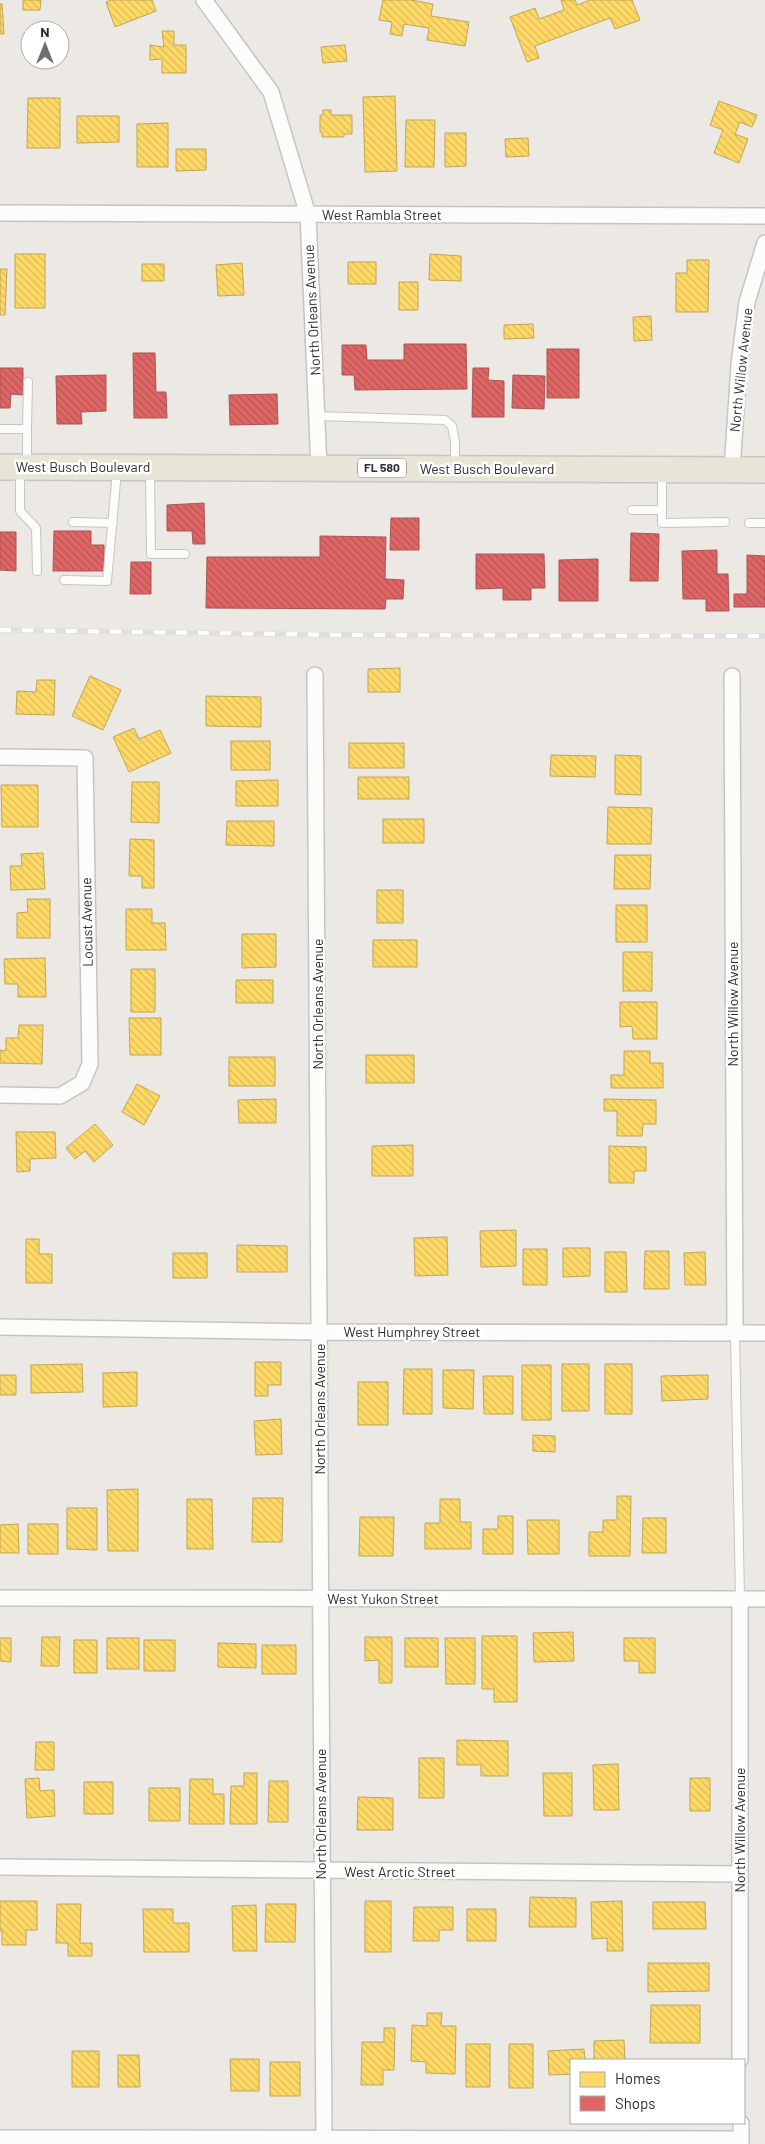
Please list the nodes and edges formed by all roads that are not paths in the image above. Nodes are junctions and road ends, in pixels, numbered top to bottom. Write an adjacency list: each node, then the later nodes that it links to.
1 (204, 0): 3 (street, North Orleans Avenue)
2 (0, 214): 3 (street, West Rambla Street)
3 (308, 215): 4 (street, West Rambla Street); 7 (street, North Orleans Avenue)
4 (765, 216)
5 (765, 243): 16 (street, North Willow Avenue)
6 (28, 382): 9 (lane)
7 (317, 416): 13 (street, North Orleans Avenue); 14 (lane)
8 (0, 429): 9 (lane)
9 (27, 429): 10 (lane)
10 (16, 467): 11 (main road, West Busch Boulevard / FL 580); 26 (lane)
11 (117, 467): 12 (main road, West Busch Boulevard / FL 580); 22 (lane)
12 (150, 467): 13 (main road, West Busch Boulevard / FL 580); 25 (lane)
13 (319, 468): 14 (main road, West Busch Boulevard / FL 580)
14 (455, 468): 15 (main road, West Busch Boulevard / FL 580)
15 (662, 469): 16 (main road, West Busch Boulevard / FL 580); 19 (lane)
16 (732, 470): 17 (main road, West Busch Boulevard / FL 580)
17 (765, 470)
18 (632, 510): 19 (lane)
19 (662, 510): 21 (lane)
20 (73, 522): 22 (lane)
21 (725, 522)
22 (113, 523): 27 (lane)
23 (749, 523): 24 (lane)
24 (765, 523)
25 (185, 554)
26 (37, 571)
27 (64, 580)
28 (315, 675): 33 (street, North Orleans Avenue)
29 (732, 676): 34 (street, North Willow Avenue)
30 (0, 757): 31 (street, Locust Avenue)
31 (0, 1095)
32 (0, 1327): 33 (street, West Humphrey Street)
33 (320, 1332): 34 (street, West Humphrey Street); 37 (street, North Orleans Avenue)
34 (735, 1333): 35 (street, West Humphrey Street); 38 (lane)
35 (765, 1333)
36 (0, 1598): 37 (street, West Yukon Street)
37 (320, 1599): 38 (street, West Yukon Street); 41 (street, North Orleans Avenue)
38 (740, 1599): 39 (street, West Yukon Street); 42 (street, North Willow Avenue)
39 (765, 1599)
40 (0, 1867): 41 (street, West Arctic Street)
41 (322, 1871): 42 (street, West Arctic Street); 46 (street, North Orleans Avenue)
42 (740, 1874): 43 (street, North Willow Avenue)
43 (740, 2059)
44 (740, 2124): 47 (street)
45 (0, 2138): 46 (street)
46 (324, 2141): 47 (street)
47 (741, 2141)

